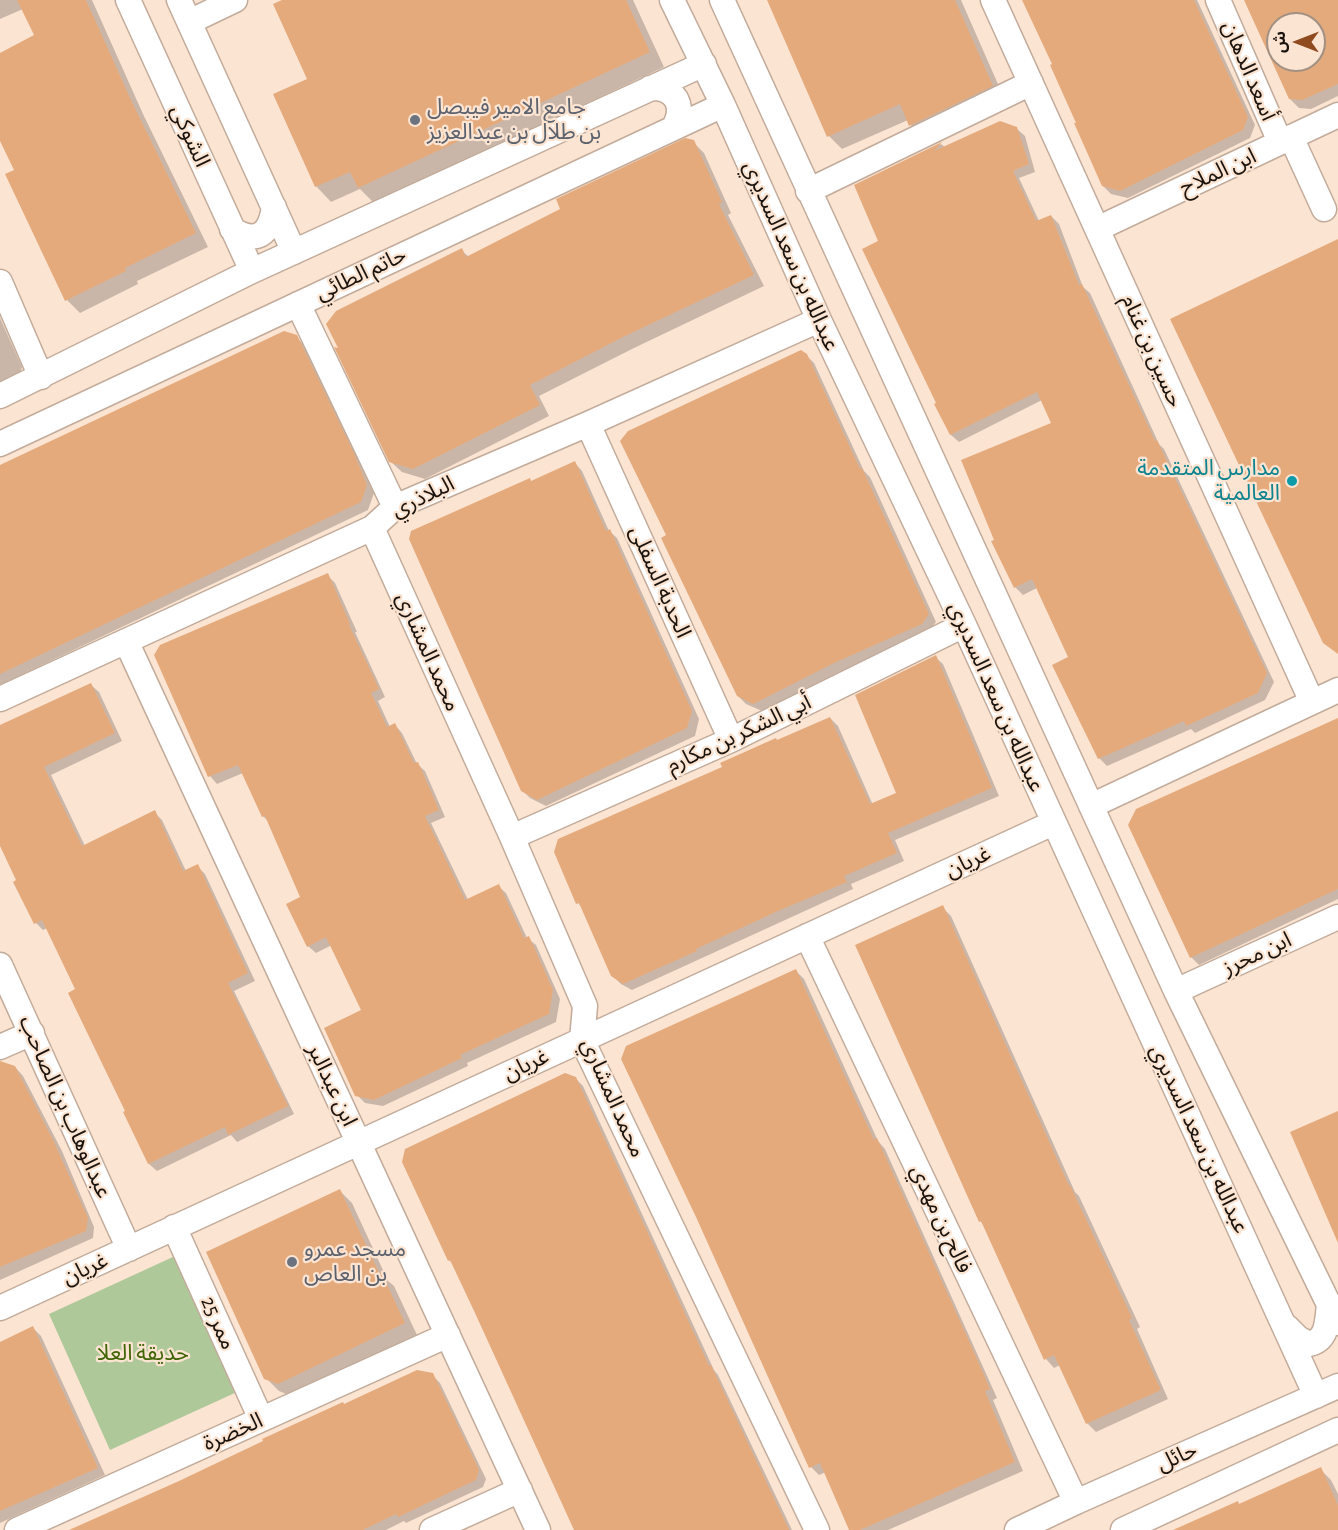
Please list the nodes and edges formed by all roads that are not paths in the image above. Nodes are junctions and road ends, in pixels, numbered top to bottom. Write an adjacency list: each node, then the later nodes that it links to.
1 (128, 0): 19 (street, الشوكي)
2 (179, 0): 8 (street, الشوكي)
3 (236, 0): 8 (street)
4 (672, 0): 9 (street, عبدالله بن سعد السديري)
5 (722, 0): 16 (street, عبدالله بن سعد السديري)
6 (993, 0): 10 (street, حسين بن غنام)
7 (1218, 0): 15 (street, أسعد الدهان)
8 (189, 22): 17 (street, الشوكي)
9 (704, 64): 11 (street); 12 (street, عبدالله بن سعد السديري)
10 (1031, 83): 16 (street); 20 (street, حسين بن غنام)
11 (650, 88): 14 (street); 21 (street)
12 (723, 105): 14 (street, حاتم الطائي); 25 (street, عبدالله بن سعد السديري)
13 (1338, 115): 15 (street, ابن الملاح)
14 (674, 127): 24 (street, حاتم الطائي)
15 (1286, 140): 18 (street, أسعد الدهان); 20 (street, ابن الملاح)
16 (808, 190): 38 (street, عبدالله بن سعد السديري)
17 (274, 207): 19 (street); 21 (street, الشوكي)
18 (1324, 209)
19 (232, 229): 22 (street, الشوكي)
20 (1097, 229): 36 (street, حسين بن غنام)
21 (294, 252): 22 (street)
22 (252, 271): 26 (street)
23 (0, 282): 26 (street)
24 (298, 304): 29 (street, حاتم الطائي); 30 (street)
25 (819, 320): 28 (street, البلاذري); 32 (street, عبدالله بن سعد السديري)
26 (41, 377): 27 (street)
27 (0, 396)
28 (588, 424): 30 (street, البلاذري); 37 (street, الحدبة السفلى)
29 (0, 444)
30 (395, 507): 31 (street, البلاذري)
31 (372, 528): 33 (street, البلاذري); 40 (street, محمد المشاري)
32 (964, 625): 37 (street, أبي الشكر بن مكارم); 39 (street, عبدالله بن سعد السديري)
33 (126, 641): 35 (street, البلاذري); 48 (street, ابن عبدالبر)
34 (1338, 690): 36 (street)
35 (0, 699)
36 (1312, 702): 38 (street)
37 (731, 740): 40 (street, أبي الشكر بن مكارم)
38 (1091, 806): 44 (street, عبدالله بن سعد السديري)
39 (1053, 822): 42 (street, غريان); 53 (street, عبدالله بن سعد السديري)
40 (512, 837): 46 (street, محمد المشاري)
41 (1338, 917): 44 (street, ابن محرز)
42 (807, 936): 46 (street, غريان); 60 (street, فالح بن مهدي)
43 (0, 965): 45 (street, عبدالوهاب بن الصاحب)
44 (1176, 991): 52 (street, عبدالله بن سعد السديري)
45 (32, 1033): 47 (street); 50 (street, عبدالوهاب بن الصاحب)
46 (582, 1040): 48 (street, غريان); 64 (street, محمد المشاري)
47 (0, 1047)
48 (358, 1143): 49 (street, غريان); 54 (street, ابن عبدالبر)
49 (174, 1227): 50 (street, غريان); 57 (street, ممر 25)
50 (129, 1249): 51 (street, غريان)
51 (0, 1308)
52 (1333, 1314): 53 (street)
53 (1284, 1323): 56 (street, عبدالله بن سعد السديري)
54 (448, 1335): 57 (street, الخضرة); 59 (street, ابن عبدالبر)
55 (1338, 1386): 56 (street, حائل)
56 (1316, 1396): 60 (street, حائل)
57 (261, 1419): 61 (street, الخضرة)
58 (1335, 1438): 66 (street, حائل)
59 (520, 1490): 62 (street); 63 (street, ابن عبدالبر)
60 (1076, 1502): 65 (street, حائل)
61 (17, 1530)
62 (432, 1530)
63 (538, 1530)
64 (817, 1530)
65 (1017, 1530)
66 (1123, 1530)

